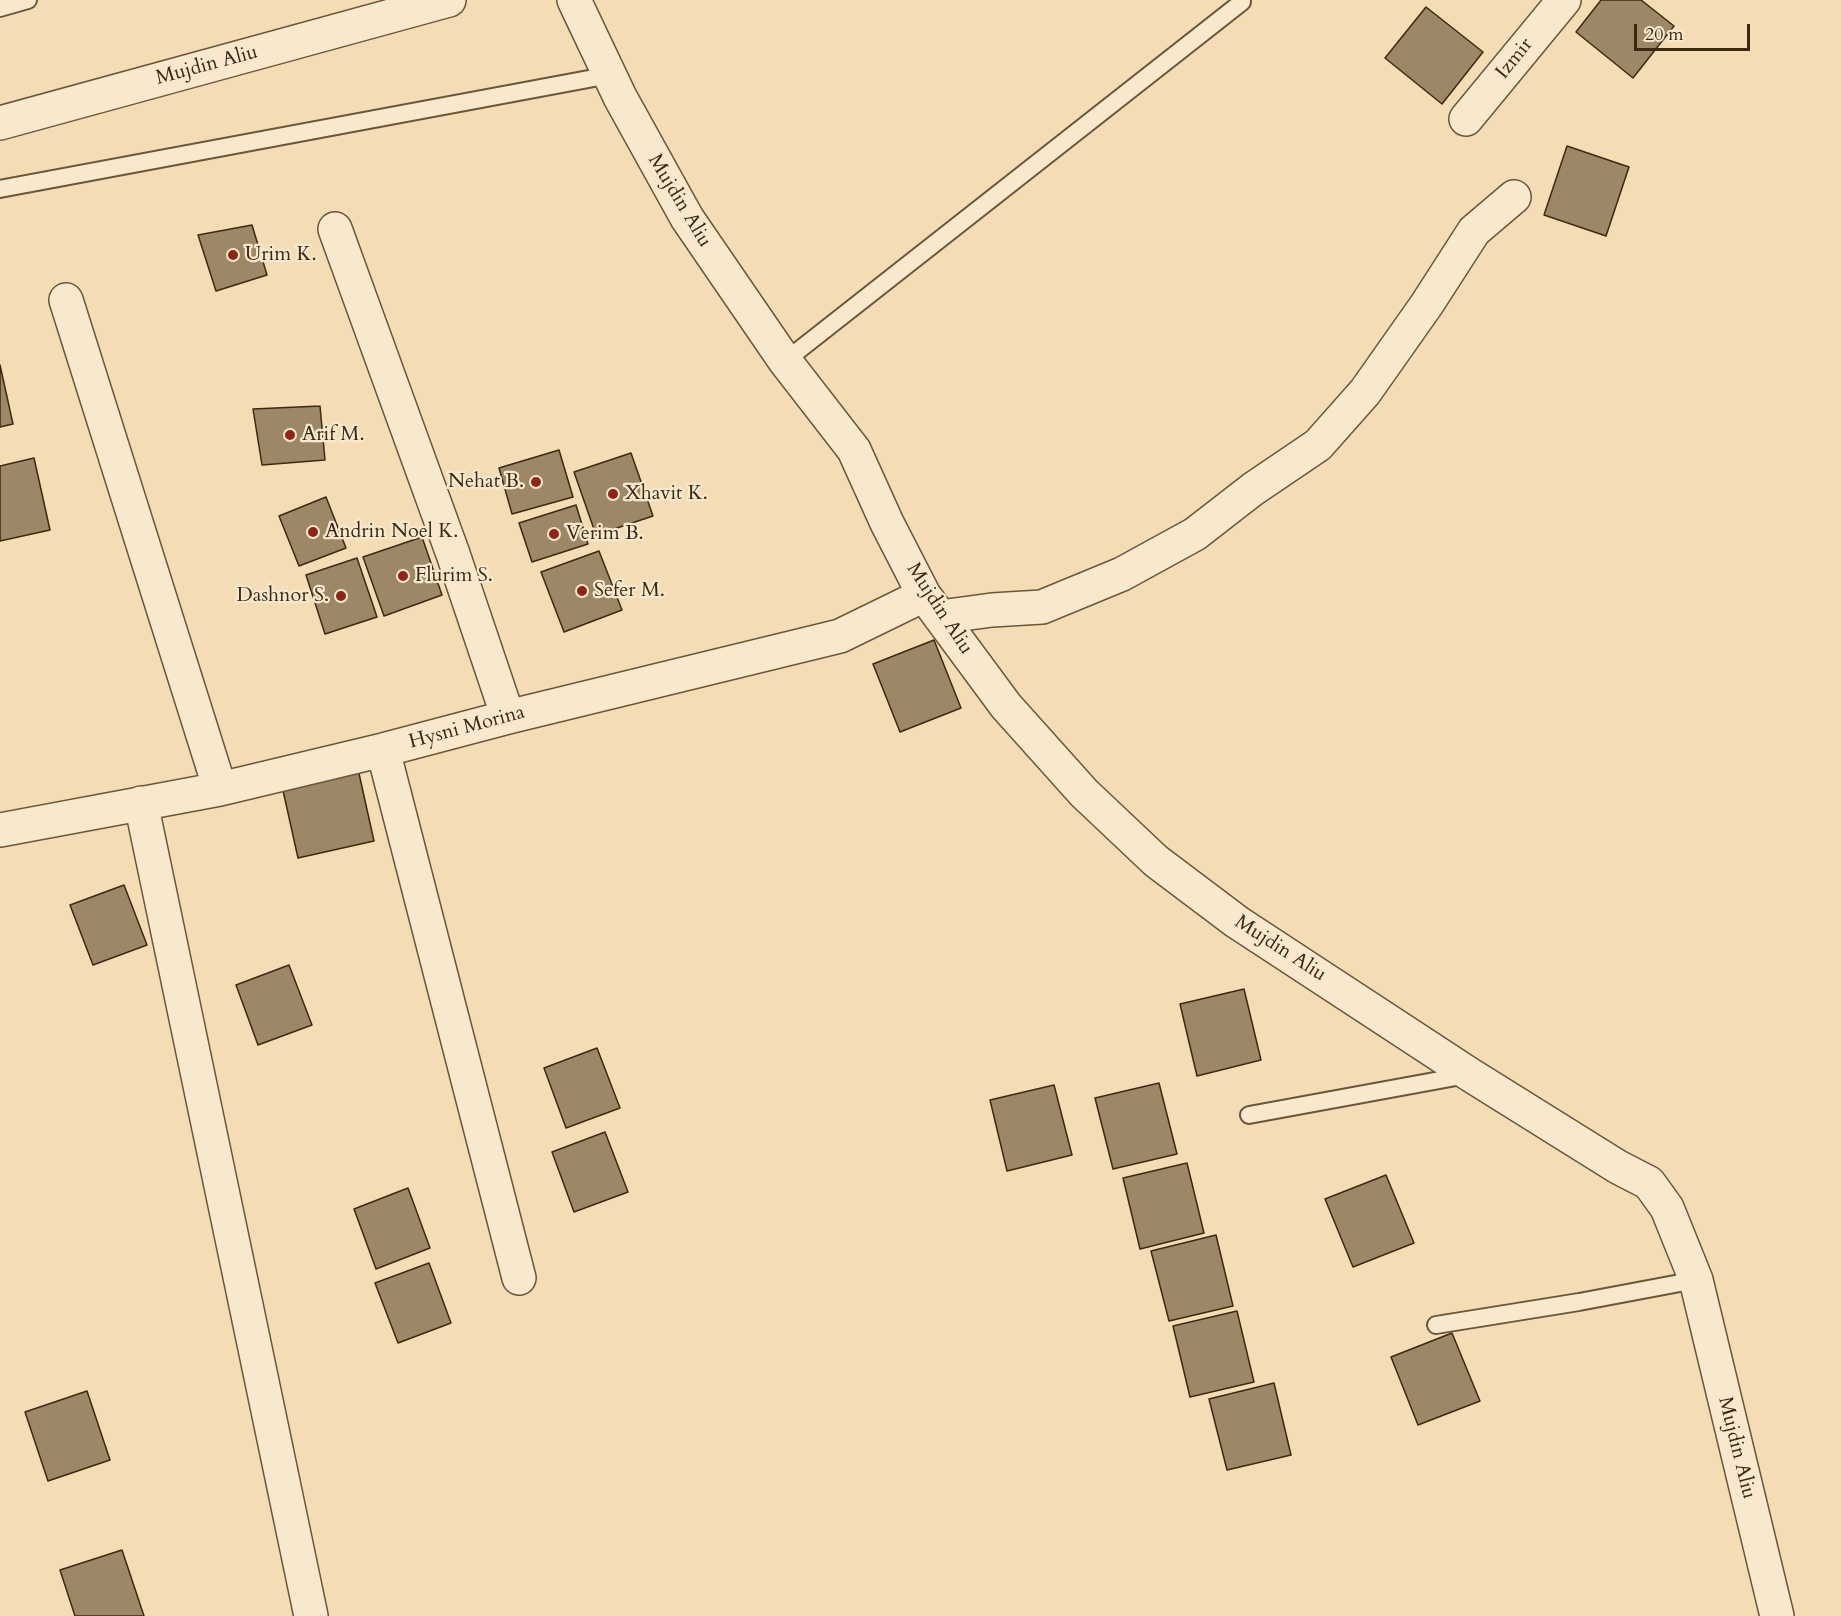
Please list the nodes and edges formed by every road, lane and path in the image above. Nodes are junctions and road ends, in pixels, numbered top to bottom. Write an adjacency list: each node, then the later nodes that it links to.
1 (28, 0): 6 (lane)
2 (449, 0): 9 (street, Mujdin Aliu)
3 (574, 0): 7 (street, Mujdin Aliu)
4 (1564, 0): 8 (street, Izmir)
5 (1242, 2): 14 (lane)
6 (0, 9)
7 (610, 75): 10 (lane); 14 (street, Mujdin Aliu)
8 (1466, 119)
9 (0, 123)
10 (0, 189)
11 (1514, 197): 15 (street, Hysni Morina)
12 (335, 229): 16 (street)
13 (66, 300): 18 (street)
14 (785, 361): 15 (street, Mujdin Aliu)
15 (932, 606): 16 (street, Hysni Morina); 21 (street, Mujdin Aliu)
16 (508, 717): 17 (street, Hysni Morina)
17 (383, 750): 18 (street, Hysni Morina); 23 (street)
18 (220, 789): 19 (street, Hysni Morina)
19 (141, 803): 20 (street, Hysni Morina); 26 (street)
20 (0, 830)
21 (1469, 1074): 22 (lane); 24 (street, Mujdin Aliu)
22 (1249, 1114)
23 (519, 1278)
24 (1696, 1280): 25 (lane); 27 (street, Mujdin Aliu)
25 (1436, 1325)
26 (311, 1616)
27 (1777, 1616)

